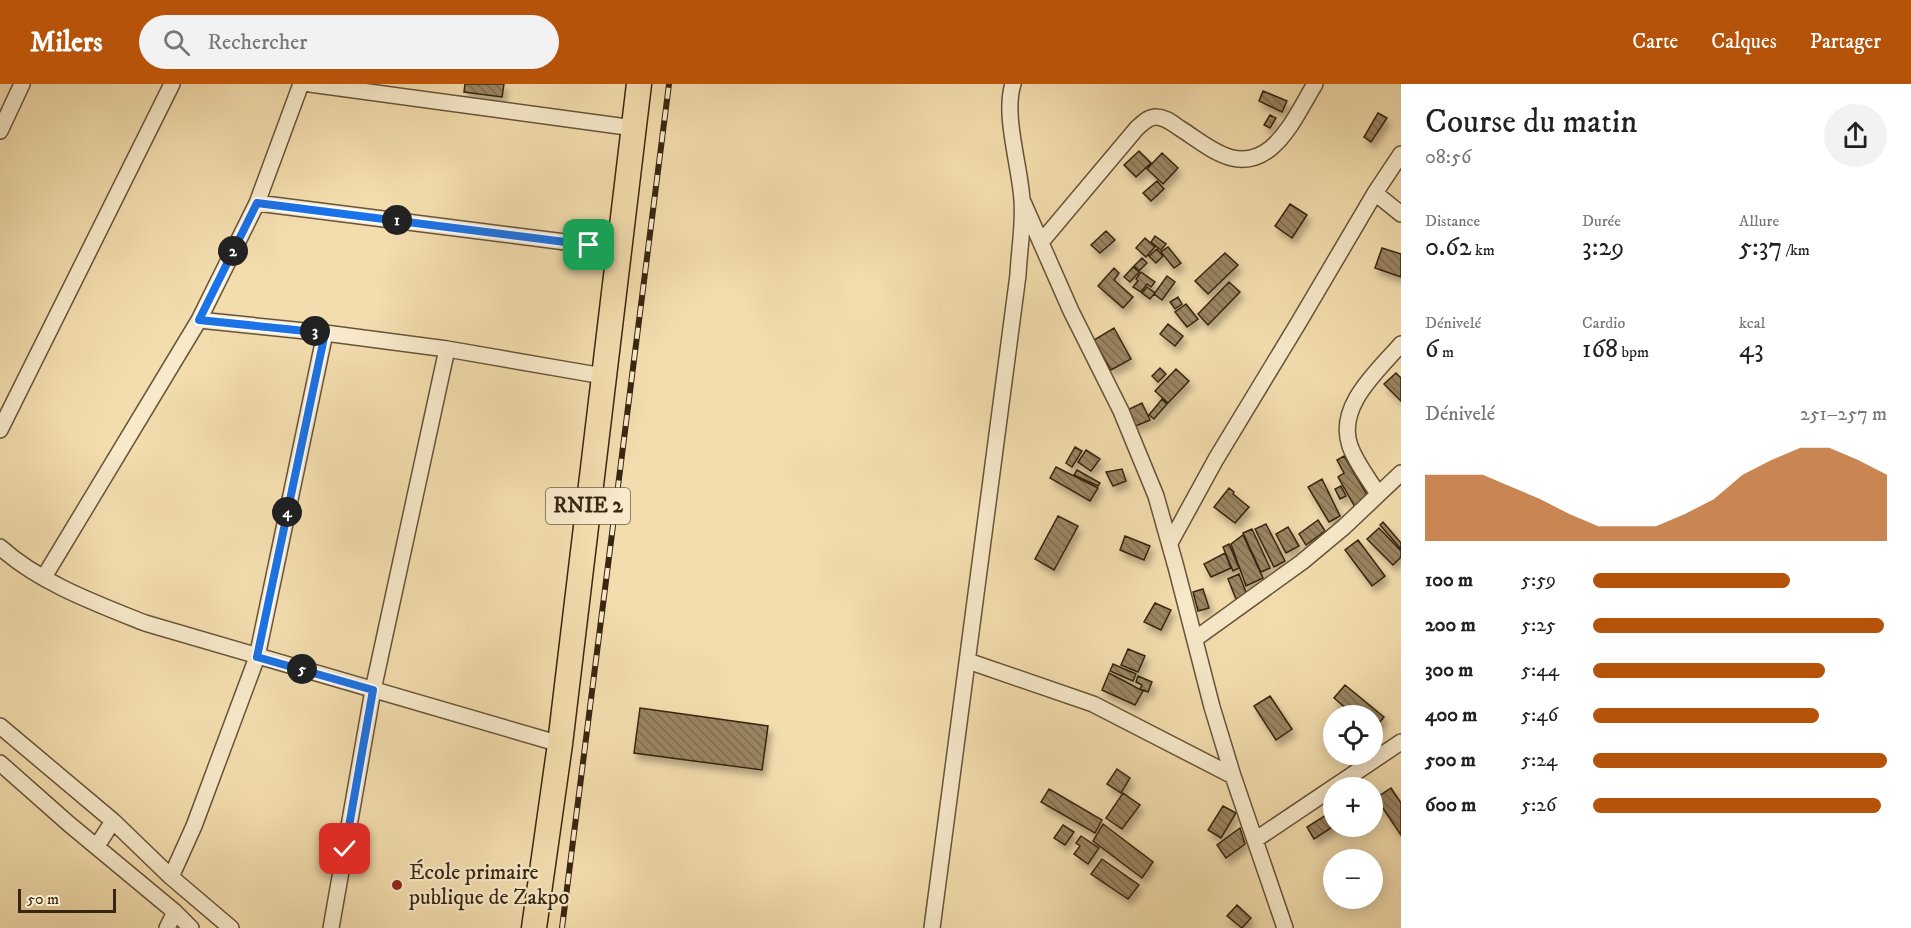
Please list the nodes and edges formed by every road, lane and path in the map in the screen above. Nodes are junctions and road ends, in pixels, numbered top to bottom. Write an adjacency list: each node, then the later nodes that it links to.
1 (22, 84): 10 (street)
2 (172, 84): 23 (street)
3 (301, 84): 14 (street)
4 (310, 84): 8 (street)
5 (639, 84): 9 (highway, RNIE 2)
6 (1013, 84): 13 (street)
7 (1315, 84): 16 (street)
8 (403, 90): 9 (street)
9 (634, 128): 22 (highway, RNIE 2)
10 (0, 131)
11 (1401, 154): 12 (street)
12 (1375, 193): 15 (street); 26 (street)
13 (1023, 201): 16 (street); 31 (street)
14 (257, 203): 17 (street); 18 (street)
15 (1401, 214)
16 (1042, 241): 26 (street)
17 (589, 245)
18 (199, 320): 19 (street); 28 (street)
19 (325, 333): 21 (street); 30 (street)
20 (1401, 344): 25 (street)
21 (447, 349): 22 (street); 32 (street)
22 (603, 376): 35 (highway, RNIE 2)
23 (0, 430)
24 (1401, 473): 25 (street)
25 (1378, 494): 29 (street)
26 (1170, 543): 29 (street)
27 (0, 547): 28 (street)
28 (44, 577): 30 (street)
29 (1195, 639): 37 (street)
30 (257, 657): 32 (street); 41 (street)
31 (968, 661): 37 (street); 48 (street)
32 (373, 690): 35 (street); 46 (street)
33 (0, 726): 38 (street)
34 (1401, 742): 39 (street)
35 (560, 744): 47 (highway, RNIE 2)
36 (0, 763): 40 (street)
37 (1233, 776): 39 (street)
38 (113, 821): 40 (street); 41 (street)
39 (1255, 840): 49 (street)
40 (97, 846): 42 (street)
41 (171, 877): 45 (street)
42 (175, 912): 43 (street); 44 (street)
43 (167, 928)
44 (190, 928)
45 (231, 928)
46 (331, 928)
47 (534, 928)
48 (932, 928)
49 (1286, 928)

